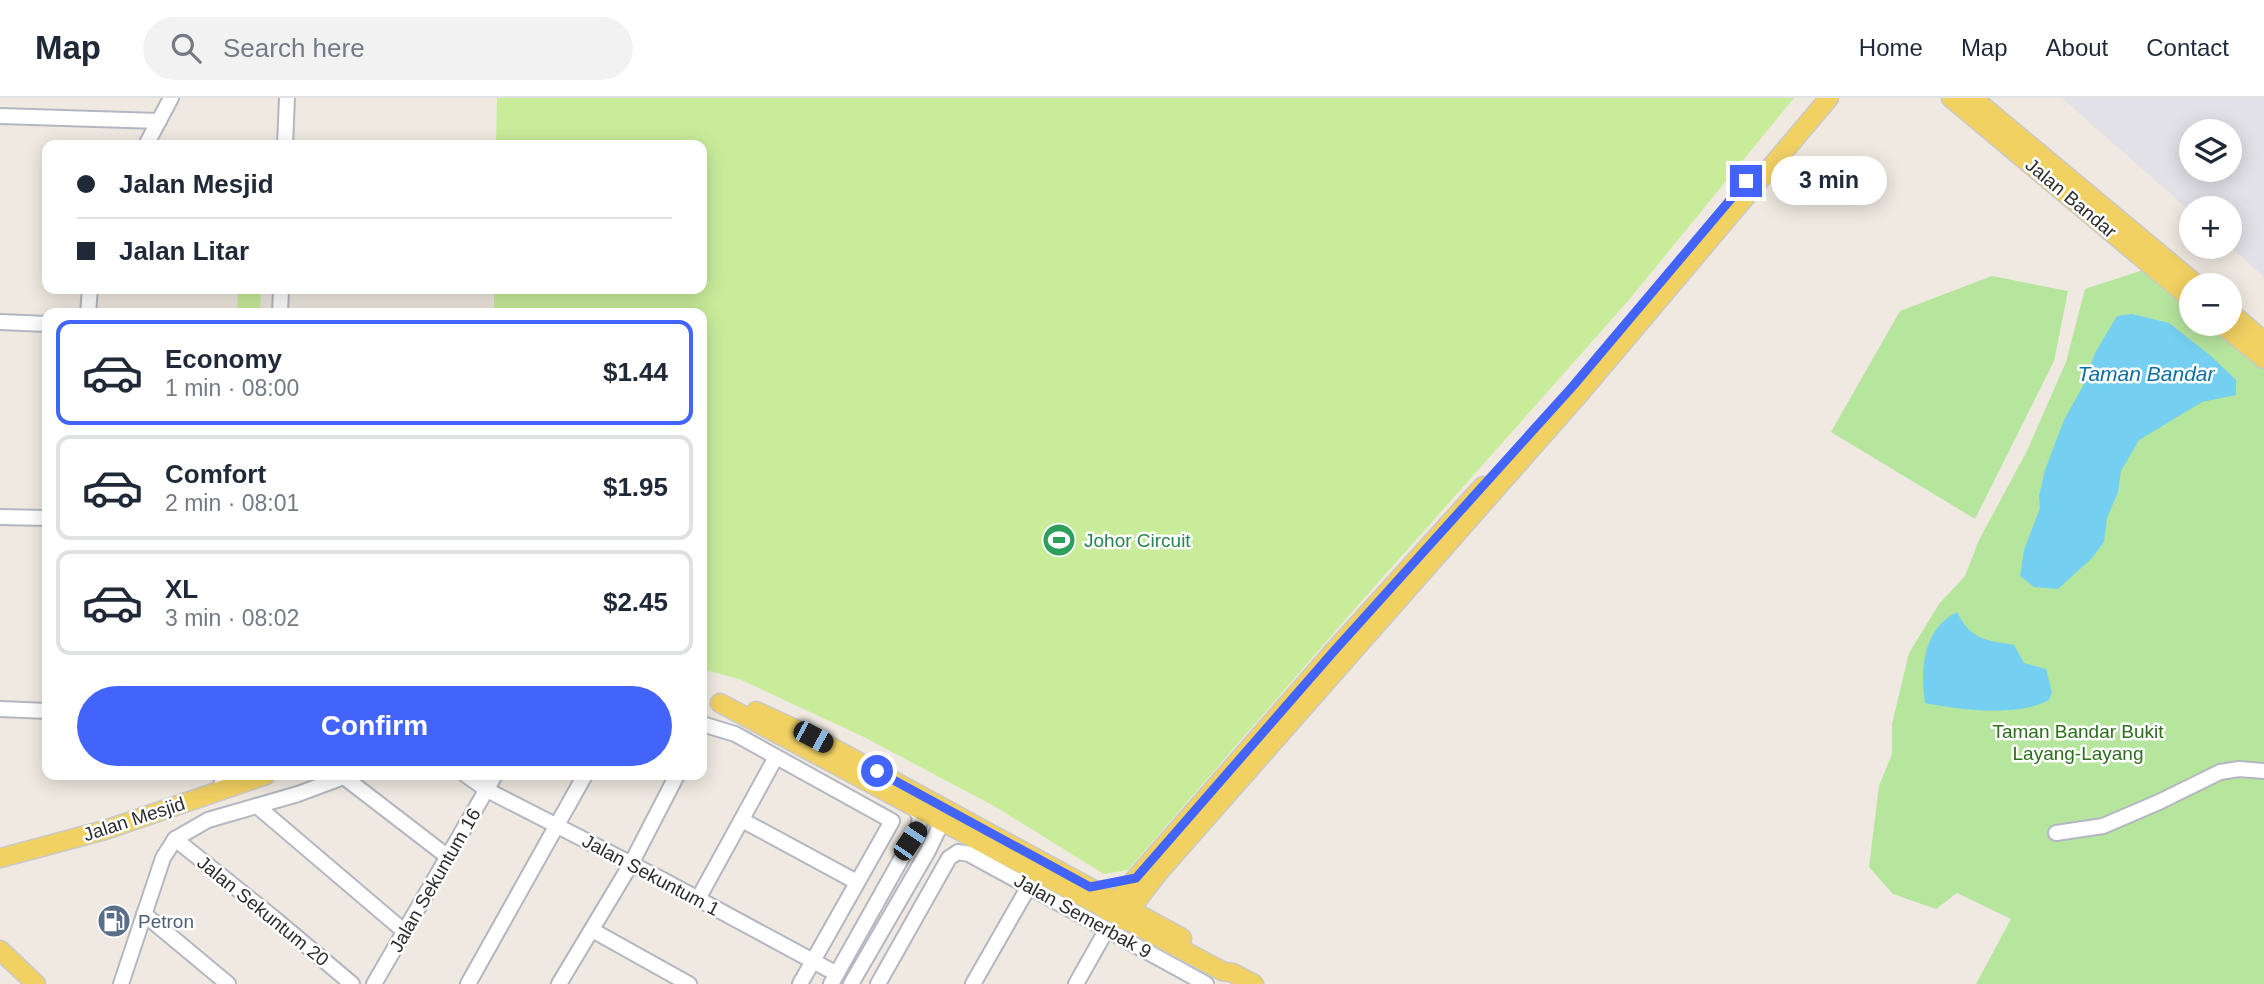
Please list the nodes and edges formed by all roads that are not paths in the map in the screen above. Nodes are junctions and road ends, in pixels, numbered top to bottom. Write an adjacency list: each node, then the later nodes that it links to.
1 (171, 98): 8 (street)
2 (287, 98): 10 (street)
3 (1816, 98): 48 (main road)
4 (1829, 98): 48 (main road)
5 (1951, 98): 12 (main road, Jalan Bandar)
6 (1973, 98): 11 (main road, Jalan Bandar)
7 (0, 116): 8 (street)
8 (159, 121): 9 (street)
9 (149, 140)
10 (285, 140)
11 (2183, 273)
12 (2179, 289)
13 (0, 322): 15 (street)
14 (2242, 322): 17 (main road)
15 (42, 324)
16 (2236, 336): 18 (main road)
17 (2264, 341)
18 (2264, 359)
19 (0, 517): 20 (street)
20 (42, 518)
21 (707, 699): 22 (main road)
22 (720, 703): 37 (main road); 38 (main road)
23 (0, 709): 24 (street)
24 (42, 711)
25 (707, 727): 26 (street)
26 (776, 757): 39 (street); 59 (street)
27 (2264, 771): 41 (street)
28 (335, 780): 36 (street)
29 (352, 780): 45 (street)
30 (473, 780): 35 (street, Jalan Sekuntum 1)
31 (492, 780): 35 (street, Jalan Sekuntum 16)
32 (581, 780): 40 (street)
33 (674, 780): 47 (street)
34 (223, 782): 46 (main road, Jalan Mesjid)
35 (487, 790): 40 (street, Jalan Sekuntum 1); 45 (street, Jalan Sekuntum 16)
36 (257, 806): 42 (street); 57 (street)
37 (914, 806): 38 (main road); 43 (street)
38 (941, 814): 44 (street); 51 (main road); 54 (main road)
39 (742, 820): 49 (street); 52 (street)
40 (558, 826): 47 (street, Jalan Sekuntum 1); 67 (street)
41 (2056, 833)
42 (175, 839): 53 (street); 65 (street, Jalan Sekuntum 20)
43 (910, 841): 44 (street); 61 (street)
44 (928, 851): 71 (street)
45 (448, 857): 57 (street, Jalan Sekuntum 16)
46 (0, 858)
47 (631, 864): 52 (street, Jalan Sekuntum 1); 56 (street)
48 (1144, 879): 51 (main road); 54 (main road); 55 (main road)
49 (853, 880)
50 (1029, 886): 54 (street, Jalan Semerbak 9); 72 (street, Jalan Semerbak 9); 73 (street)
51 (1090, 887): 54 (main road)
52 (698, 899): 59 (street, Jalan Sekuntum 1)
53 (144, 914): 63 (street); 64 (street)
54 (1117, 914): 55 (main road); 60 (main road); 74 (street); 75 (street, Jalan Semerbak 9)
55 (1153, 922): 60 (main road)
56 (592, 930): 68 (street); 69 (street)
57 (405, 932): 66 (street, Jalan Sekuntum 16)
58 (0, 950): 62 (main road)
59 (813, 961): 61 (street, Jalan Sekuntum 1); 70 (street)
60 (1233, 973): 76 (main road)
61 (834, 979)
62 (36, 984)
63 (121, 984)
64 (228, 984)
65 (352, 984)
66 (374, 984)
67 (468, 984)
68 (559, 984)
69 (689, 984)
70 (800, 984)
71 (851, 984)
72 (878, 984)
73 (973, 984)
74 (1076, 984)
75 (1206, 984)
76 (1254, 984)

